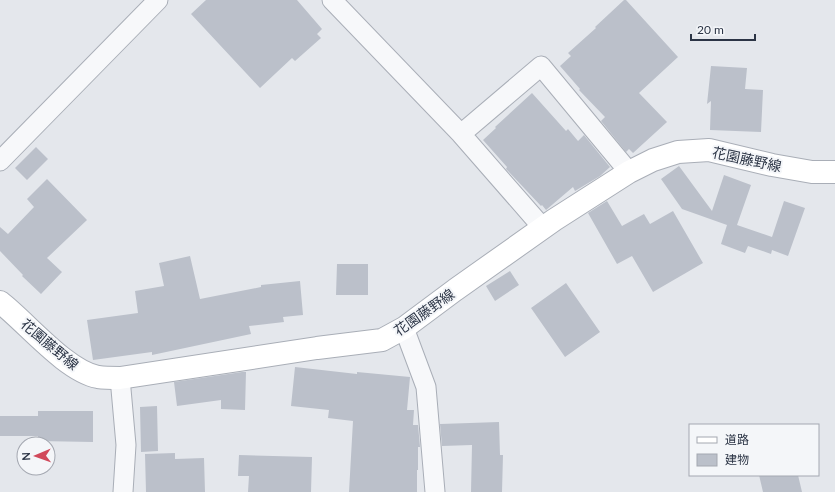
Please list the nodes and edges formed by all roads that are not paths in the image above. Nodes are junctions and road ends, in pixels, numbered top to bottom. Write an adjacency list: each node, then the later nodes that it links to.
1 (158, 0): 4 (street)
2 (332, 0): 3 (street)
3 (462, 134): 5 (street); 7 (street)
4 (0, 161)
5 (629, 172): 6 (main road, 花園藤野線); 7 (main road, 花園藤野線)
6 (835, 172)
7 (543, 228): 9 (main road, 花園藤野線)
8 (0, 302): 10 (main road, 花園藤野線)
9 (404, 328): 10 (main road, 花園藤野線); 12 (street)
10 (120, 378): 11 (street)
11 (123, 492)
12 (435, 492)

